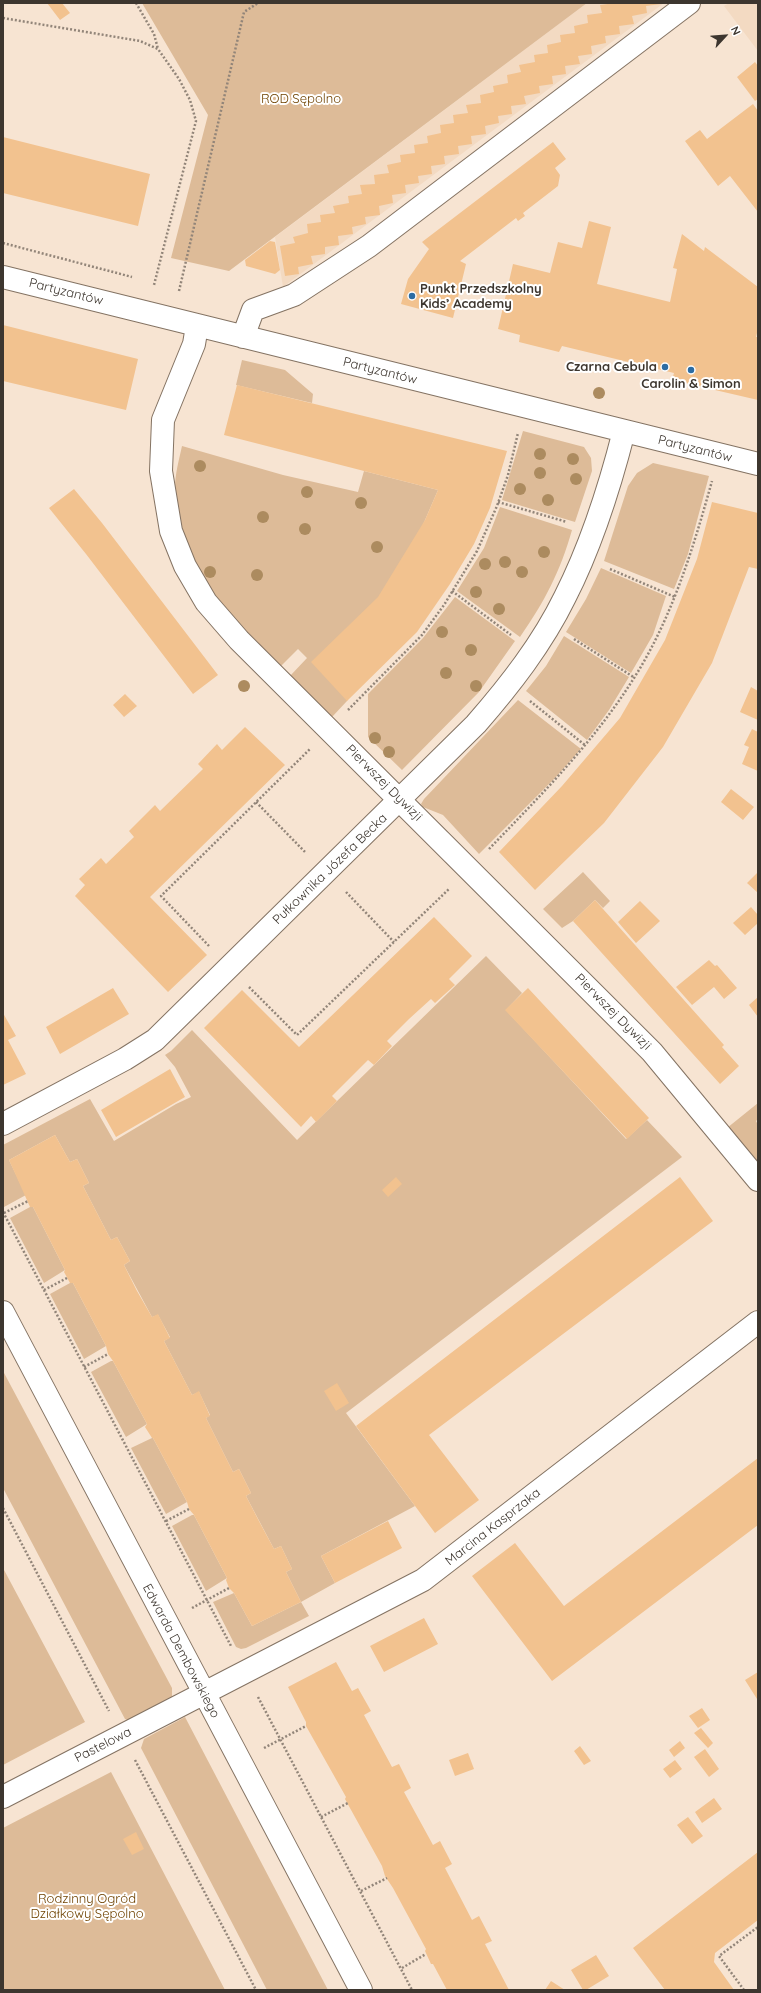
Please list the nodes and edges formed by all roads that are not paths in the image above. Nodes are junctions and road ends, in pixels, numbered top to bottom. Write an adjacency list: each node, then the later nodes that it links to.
1 (689, 3): 4 (street)
2 (3, 276): 3 (street, Partyzantów)
3 (197, 326): 4 (street, Partyzantów); 7 (street, Pierwszej Dywizji)
4 (243, 337): 5 (street, Partyzantów)
5 (624, 431): 6 (street, Partyzantów); 7 (street, Pułkownika Józefa Becka)
6 (758, 464)
7 (401, 800): 8 (street, Pułkownika Józefa Becka); 9 (street, Pierwszej Dywizji)
8 (3, 1124)
9 (758, 1180)
10 (3, 1312): 12 (street, Edwarda Dembowskiego)
11 (758, 1322): 12 (street, Marcina Kasprzaka)
12 (204, 1694): 13 (street, Pastelowa); 14 (street, Edwarda Dembowskiego)
13 (3, 1797)
14 (361, 1990)

